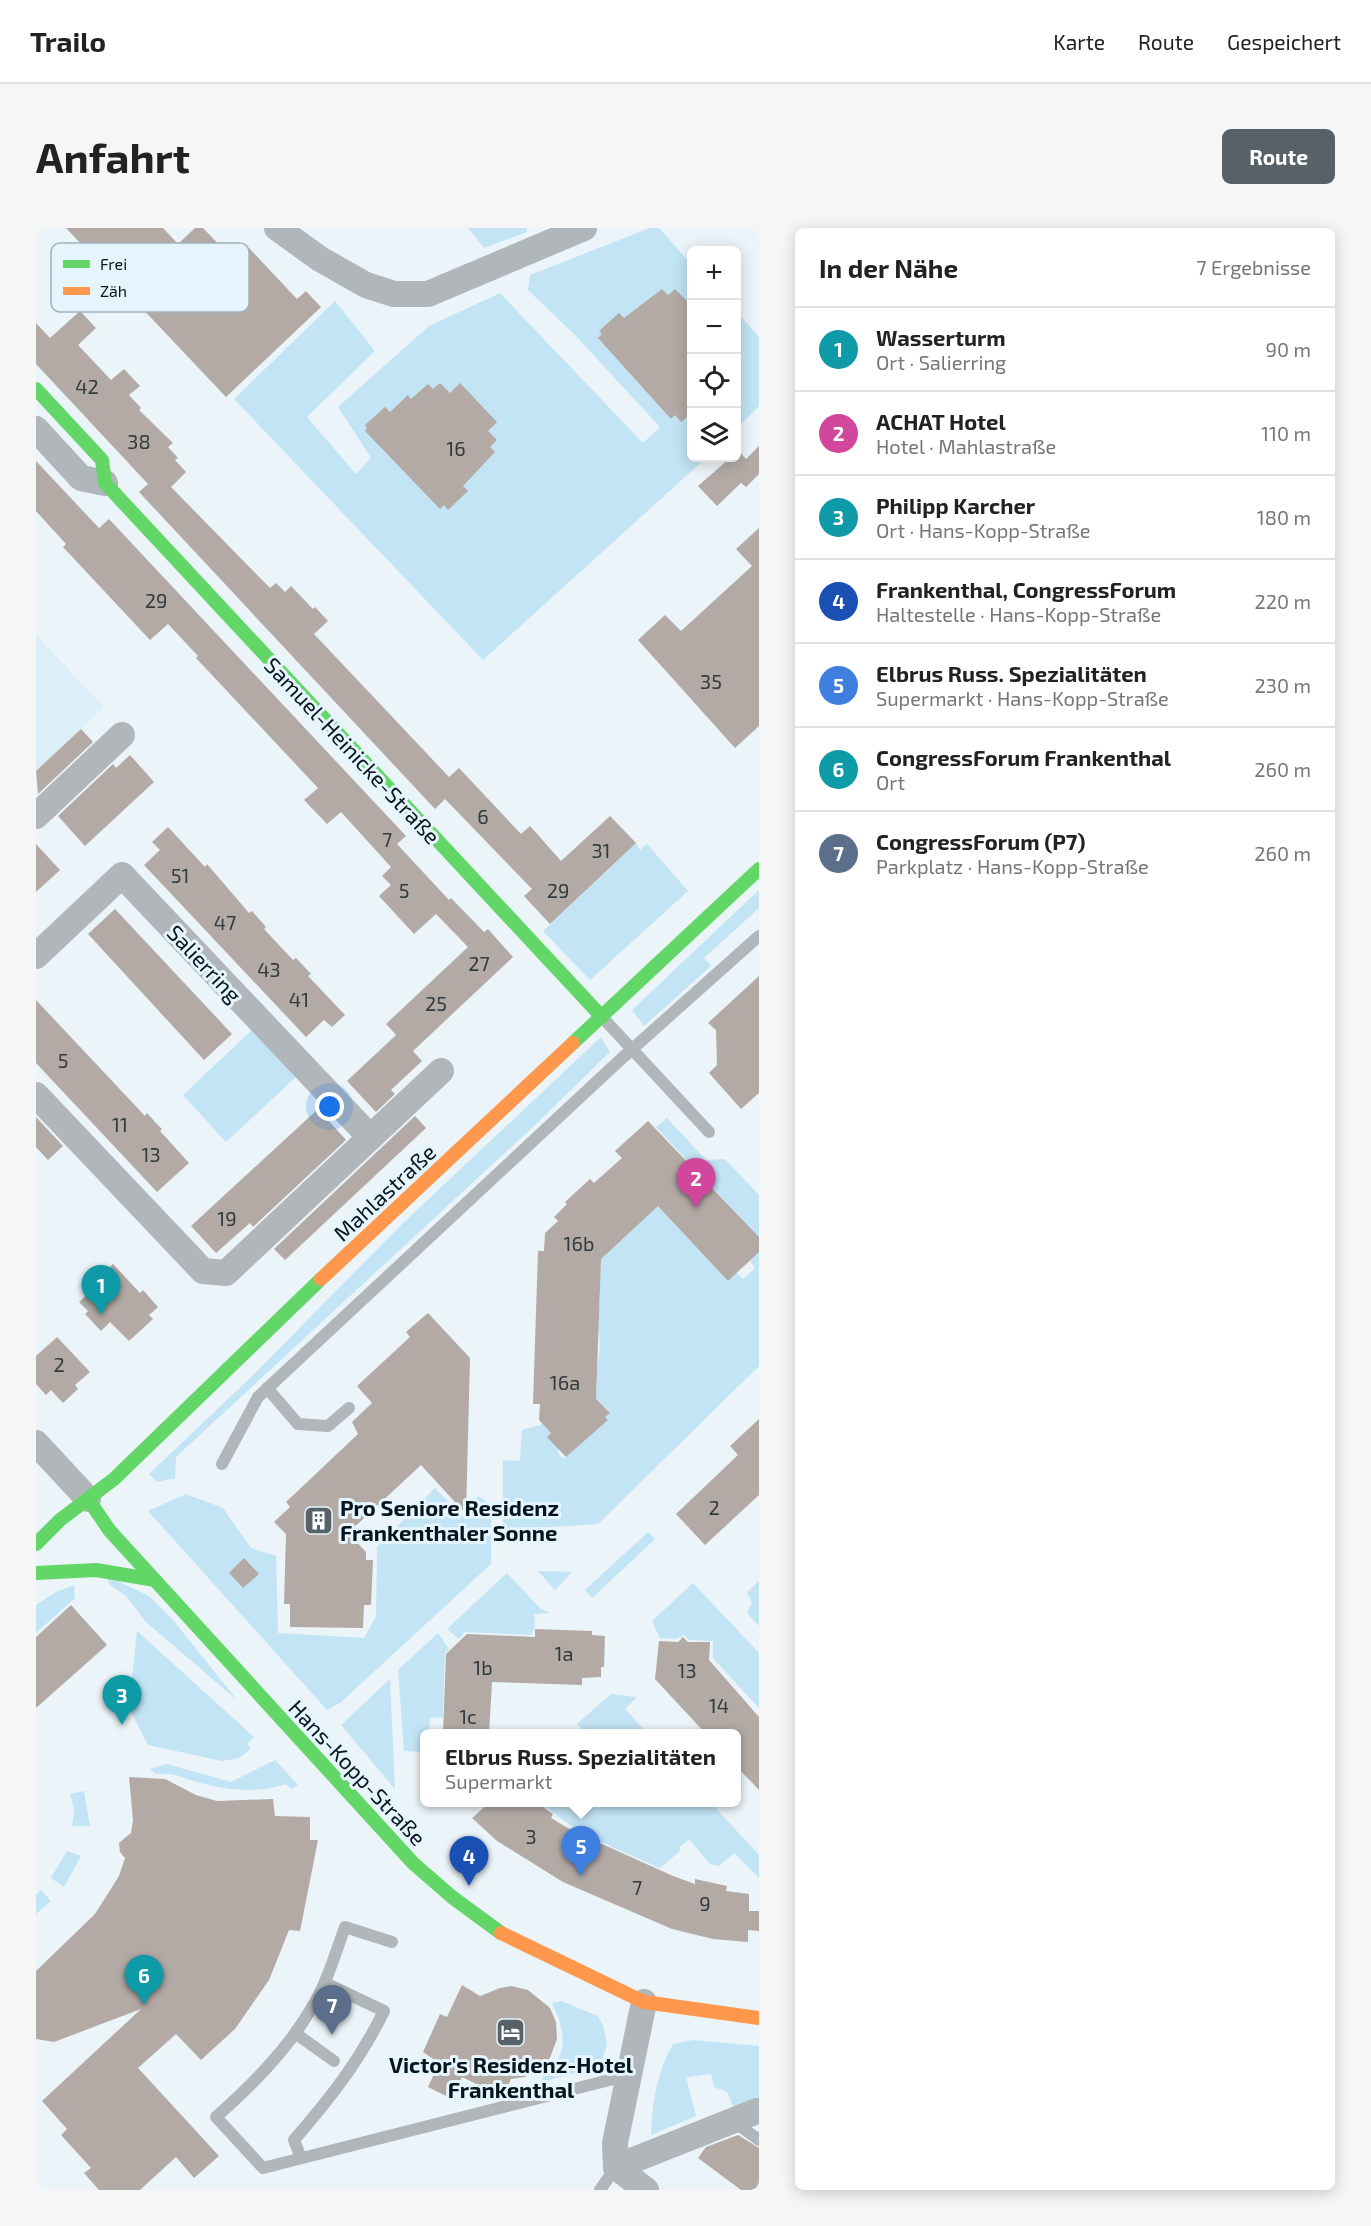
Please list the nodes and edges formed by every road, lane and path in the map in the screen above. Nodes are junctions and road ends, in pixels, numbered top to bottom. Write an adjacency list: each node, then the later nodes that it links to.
1 (277, 228): 2 (street)
2 (584, 228)
3 (36, 389): 5 (street, Samuel-Heinicke-Straße)
4 (36, 429): 5 (street, Samuel-Heinicke-Straße)
5 (105, 483): 11 (street, Samuel-Heinicke-Straße)
6 (122, 735): 7 (street)
7 (36, 816)
8 (759, 869): 11 (street, Mahlastraße)
9 (759, 936): 12 (lane)
10 (36, 956): 16 (street, Salierring)
11 (602, 1017): 12 (lane); 21 (street, Mahlastraße)
12 (632, 1050): 15 (lane); 17 (lane)
13 (441, 1071): 16 (street)
14 (36, 1095): 16 (street)
15 (709, 1132)
16 (370, 1137)
17 (267, 1388): 18 (lane); 20 (lane)
18 (349, 1408)
19 (36, 1443): 21 (street)
20 (222, 1464)
21 (88, 1499): 22 (street, Mahlastraße); 24 (street, Hans-Kopp-Straße)
22 (36, 1544)
23 (36, 1573): 24 (street)
24 (155, 1580): 27 (street, Hans-Kopp-Straße)
25 (392, 1942): 26 (lane)
26 (325, 1983): 29 (lane); 35 (lane)
27 (644, 2002): 28 (street, Hans-Kopp-Straße); 31 (street)
28 (759, 2018)
29 (295, 2033): 30 (lane); 35 (lane)
30 (334, 2061)
31 (629, 2075): 35 (lane); 36 (street)
32 (757, 2111): 33 (street)
33 (732, 2120): 34 (lane); 36 (street)
34 (759, 2140)
35 (301, 2158)
36 (615, 2167): 37 (lane); 38 (street)
37 (600, 2190)
38 (646, 2190)

